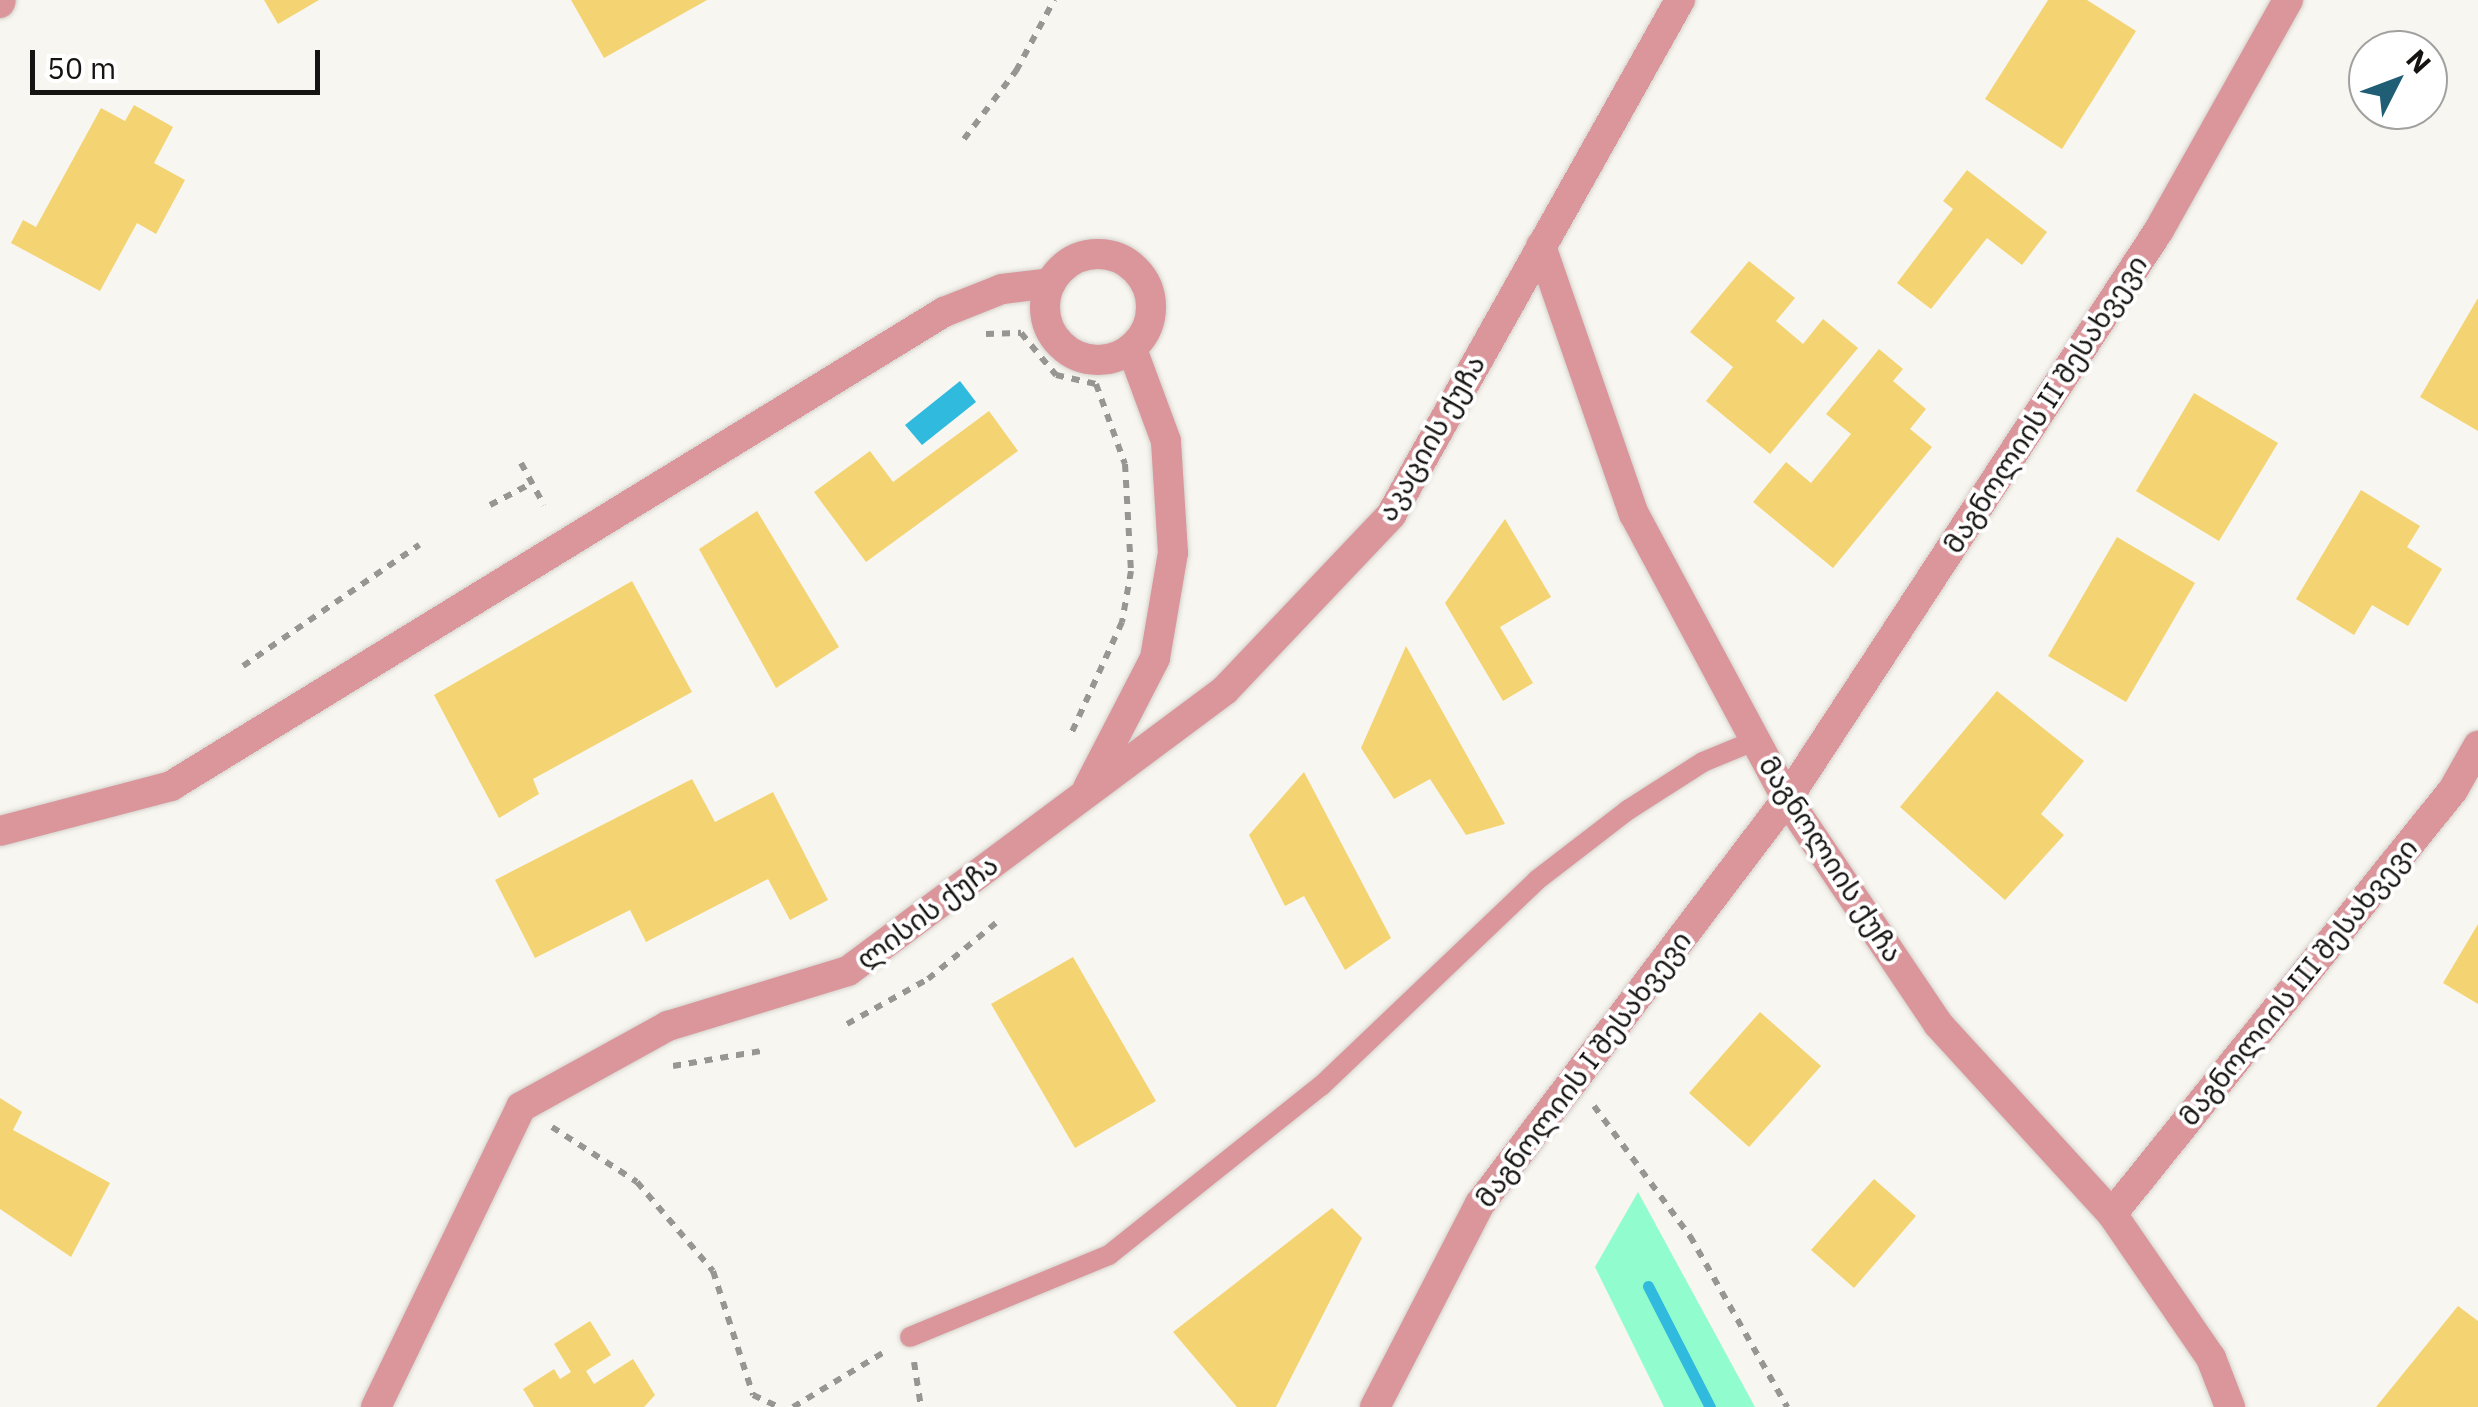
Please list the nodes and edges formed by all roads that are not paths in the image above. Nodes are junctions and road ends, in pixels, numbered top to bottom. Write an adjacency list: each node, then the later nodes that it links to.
1 (1680, 0): 3 (street, აკაციის ქუჩა)
2 (2288, 0): 9 (street, მაგნოლიის II შესახვევი)
3 (1541, 246): 6 (street, მაგნოლიის ქუჩა); 8 (street, აკაციის ქუჩა)
4 (1051, 283): 5 (street); 5 (street); 10 (street)
5 (1132, 349): 8 (street, ლისის ქუჩა)
6 (1756, 740): 9 (street, მაგნოლიის ქუჩა); 12 (lane)
7 (2478, 746): 11 (street, მაგნოლიის III შესახვევი)
8 (1084, 795): 13 (street, ლისის ქუჩა)
9 (1787, 799): 11 (street, მაგნოლიის ქუჩა); 14 (street, მაგნოლიის I შესახვევი)
10 (0, 831)
11 (2112, 1214): 15 (street, მაგნოლიის ქუჩა)
12 (910, 1337)
13 (376, 1407)
14 (1376, 1407)
15 (2230, 1407)

